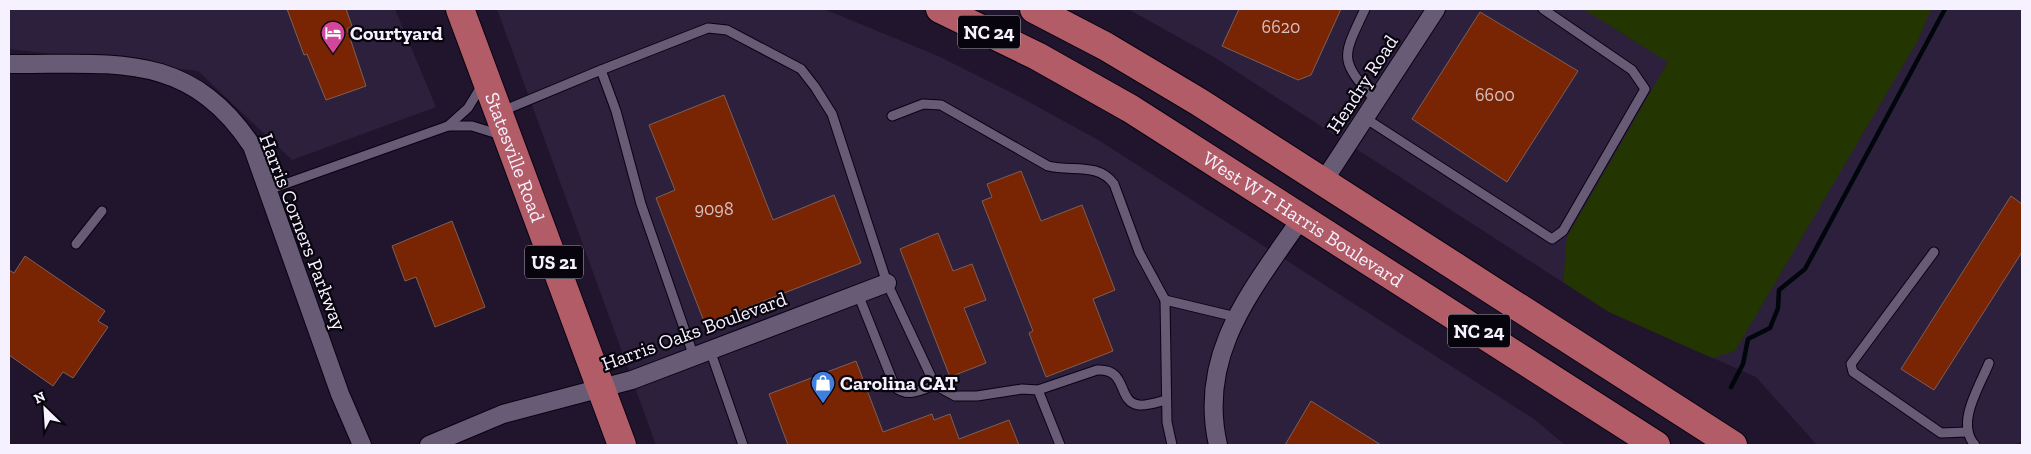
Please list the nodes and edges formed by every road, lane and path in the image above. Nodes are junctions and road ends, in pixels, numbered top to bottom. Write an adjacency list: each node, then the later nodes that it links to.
1 (460, 9): 9 (main road, Statesville Road / US 21)
2 (940, 9): 18 (main road, West W T Harris Boulevard / NC 24)
3 (1034, 9): 15 (main road, West W T Harris Boulevard / NC 24)
4 (1365, 9): 10 (lane)
5 (1436, 9): 10 (street, Hendry Road)
6 (1543, 9): 12 (lane)
7 (9, 64): 16 (street, Harris Corners Parkway)
8 (602, 70): 13 (lane); 21 (lane); 25 (lane)
9 (485, 80): 13 (main road, Statesville Road / US 21); 14 (lane)
10 (1376, 101): 12 (street, Hendry Road)
11 (892, 116): 23 (lane)
12 (1365, 118): 15 (street, Hendry Road)
13 (502, 125): 14 (lane); 28 (main road, Statesville Road / US 21)
14 (448, 126): 16 (lane)
15 (1323, 182): 40 (main road, West W T Harris Boulevard / NC 24)
16 (268, 190): 32 (street, Harris Corners Parkway)
17 (102, 211): 19 (lane)
18 (1302, 217): 24 (street); 39 (main road, West W T Harris Boulevard / NC 24)
19 (76, 244)
20 (1934, 252): 31 (lane)
21 (887, 283): 22 (street, Harris Oaks Boulevard); 27 (lane)
22 (858, 294): 25 (street, Harris Oaks Boulevard); 27 (lane)
23 (1165, 300): 24 (lane); 30 (lane)
24 (1236, 316): 38 (street)
25 (702, 354): 28 (street, Harris Oaks Boulevard); 35 (lane)
26 (1989, 363): 31 (lane)
27 (935, 385): 29 (lane)
28 (601, 387): 33 (street, Harris Oaks Boulevard); 34 (main road, Statesville Road / US 21)
29 (1038, 390): 30 (lane); 36 (lane)
30 (1166, 400): 37 (lane)
31 (1967, 432): 41 (lane)
32 (362, 445)
33 (428, 445)
34 (622, 445)
35 (743, 445)
36 (1060, 445)
37 (1172, 445)
38 (1218, 445)
39 (1656, 445)
40 (1733, 445)
41 (1975, 445)

